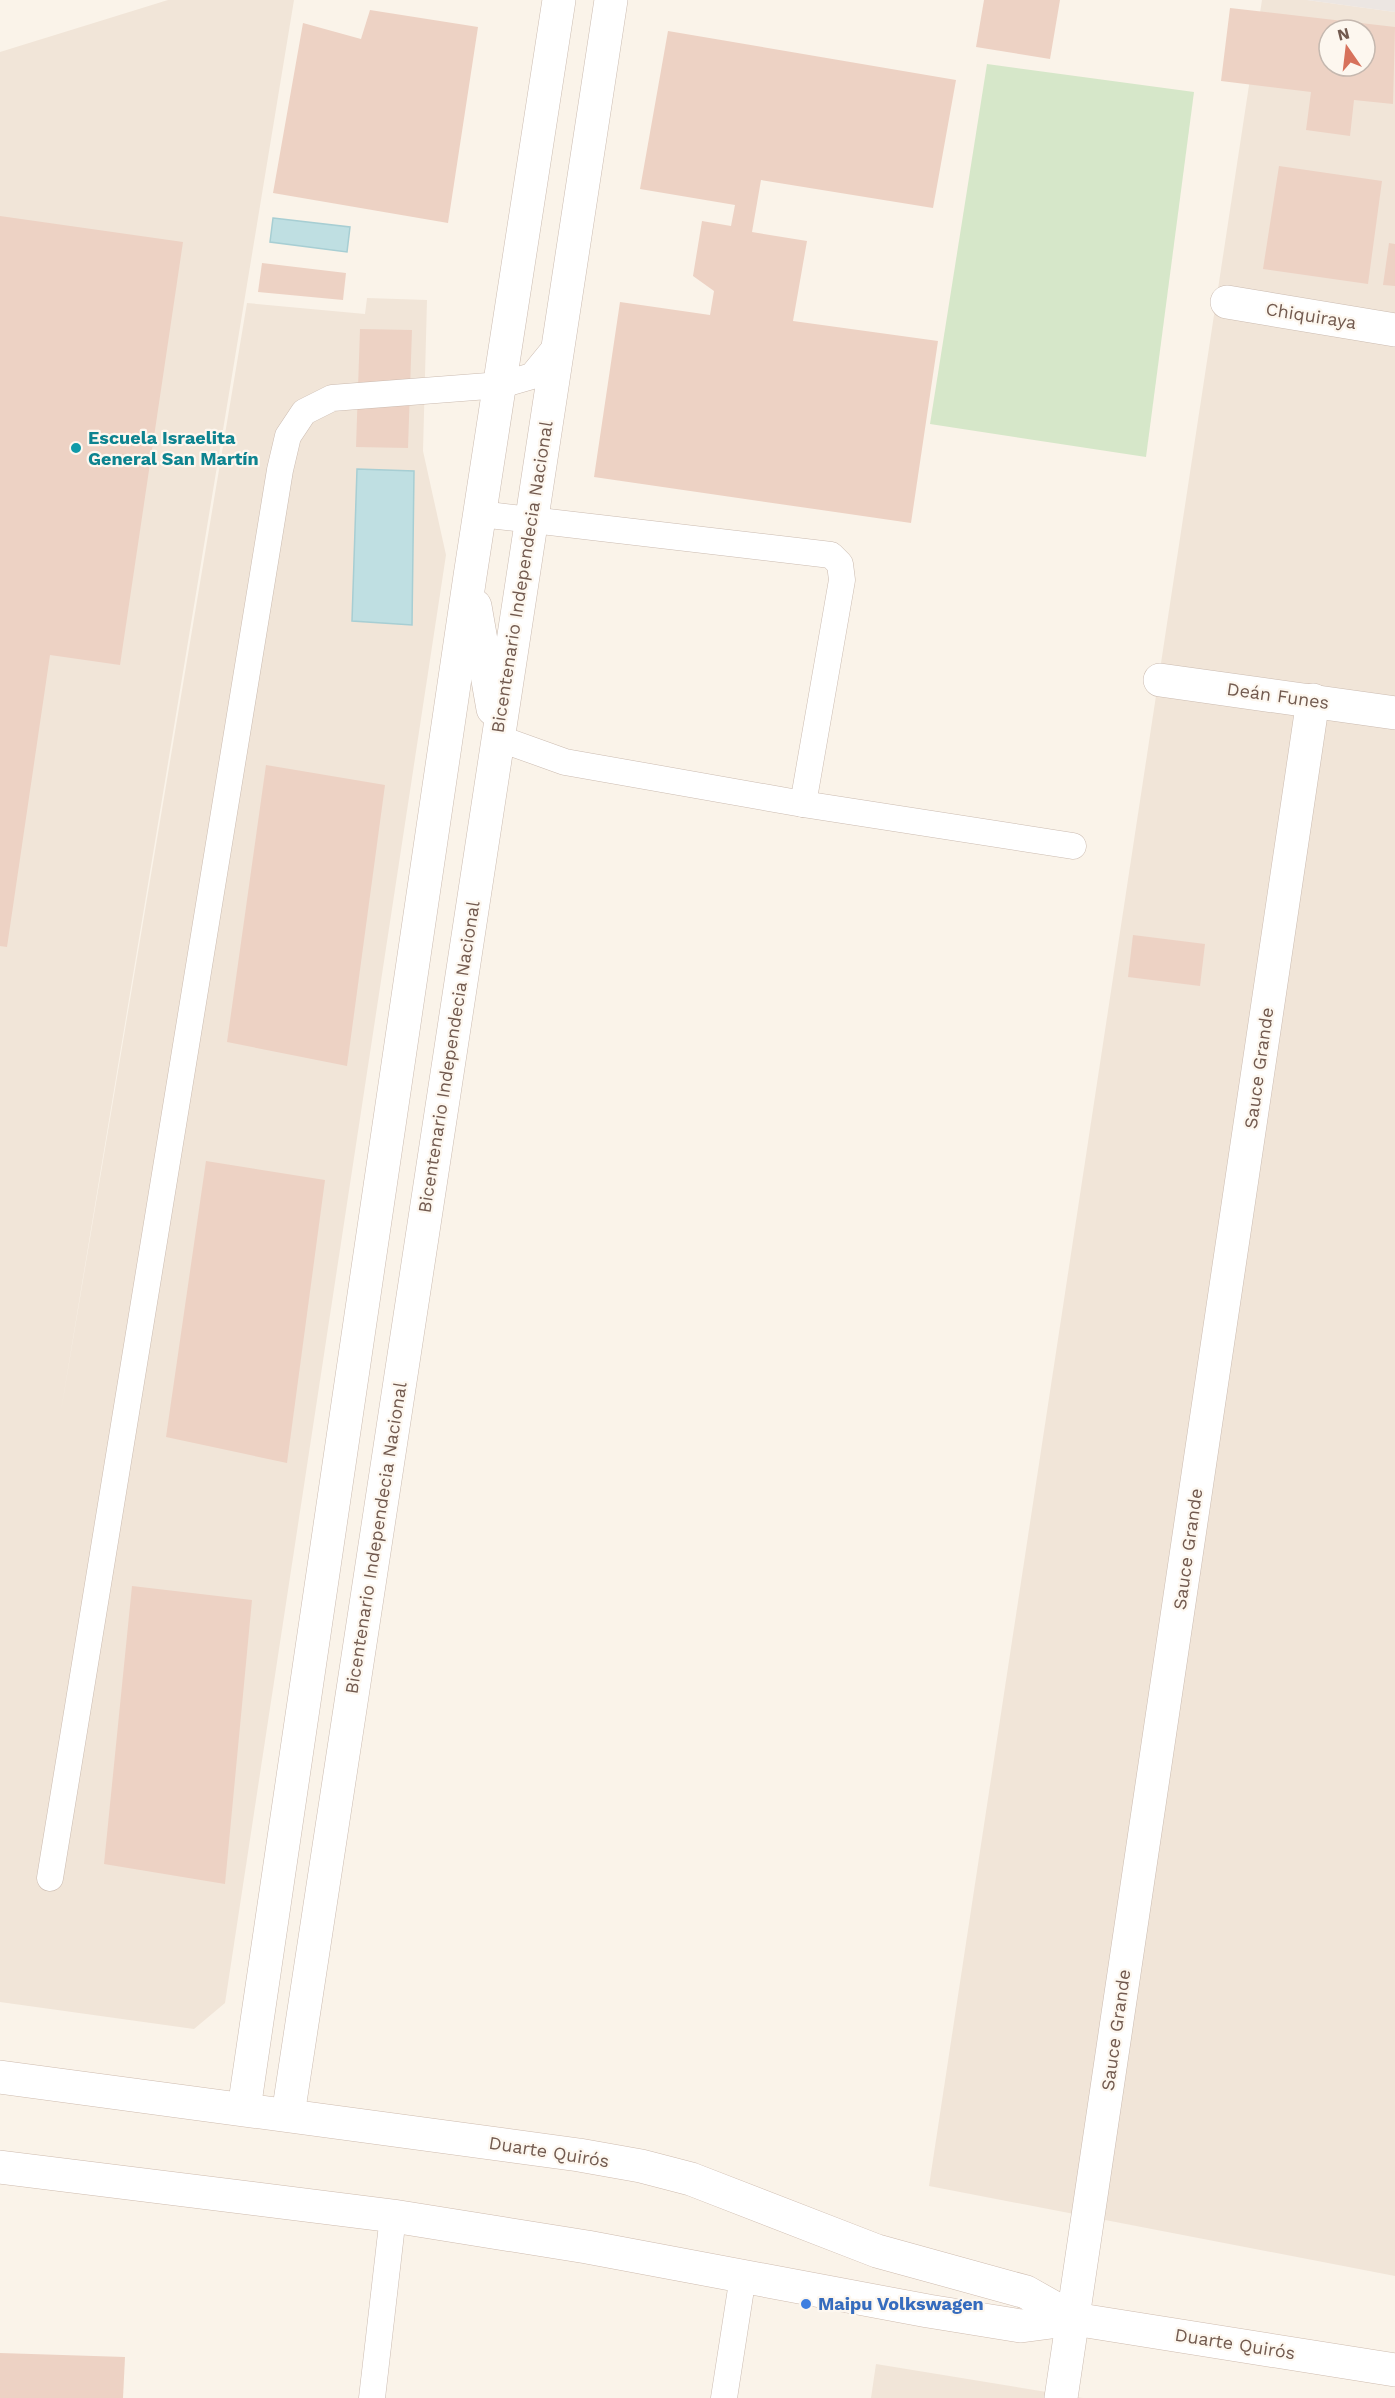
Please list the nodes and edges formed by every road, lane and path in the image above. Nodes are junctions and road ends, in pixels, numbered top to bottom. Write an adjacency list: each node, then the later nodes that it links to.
1 (559, 0): 6 (street)
2 (611, 0): 5 (street, Bicentenario Independecia Nacional)
3 (1227, 302): 4 (street, Chiquiraya)
4 (1395, 330)
5 (558, 343): 6 (lane); 8 (street, Bicentenario Independecia Nacional)
6 (501, 385): 7 (street); 16 (lane)
7 (480, 514): 8 (lane); 9 (street)
8 (531, 521): 13 (street, Bicentenario Independecia Nacional); 14 (lane)
9 (470, 576): 13 (street); 18 (street)
10 (1160, 680): 11 (street, Deán Funes)
11 (1313, 700): 12 (street, Deán Funes); 23 (street, Sauce Grande)
12 (1395, 713)
13 (498, 738): 14 (lane); 19 (street, Bicentenario Independecia Nacional)
14 (803, 804): 15 (lane)
15 (1073, 846)
16 (50, 1878)
17 (0, 2077): 18 (street, Duarte Quirós)
18 (244, 2109): 19 (street, Duarte Quirós)
19 (288, 2115): 23 (street, Duarte Quirós)
20 (0, 2167): 21 (street, Duarte Quirós)
21 (393, 2216): 22 (street, Duarte Quirós); 25 (lane)
22 (743, 2276): 23 (street, Duarte Quirós); 26 (lane)
23 (1074, 2319): 24 (street, Duarte Quirós); 27 (street, Sauce Grande)
24 (1395, 2370)
25 (372, 2398)
26 (724, 2398)
27 (1061, 2398)

